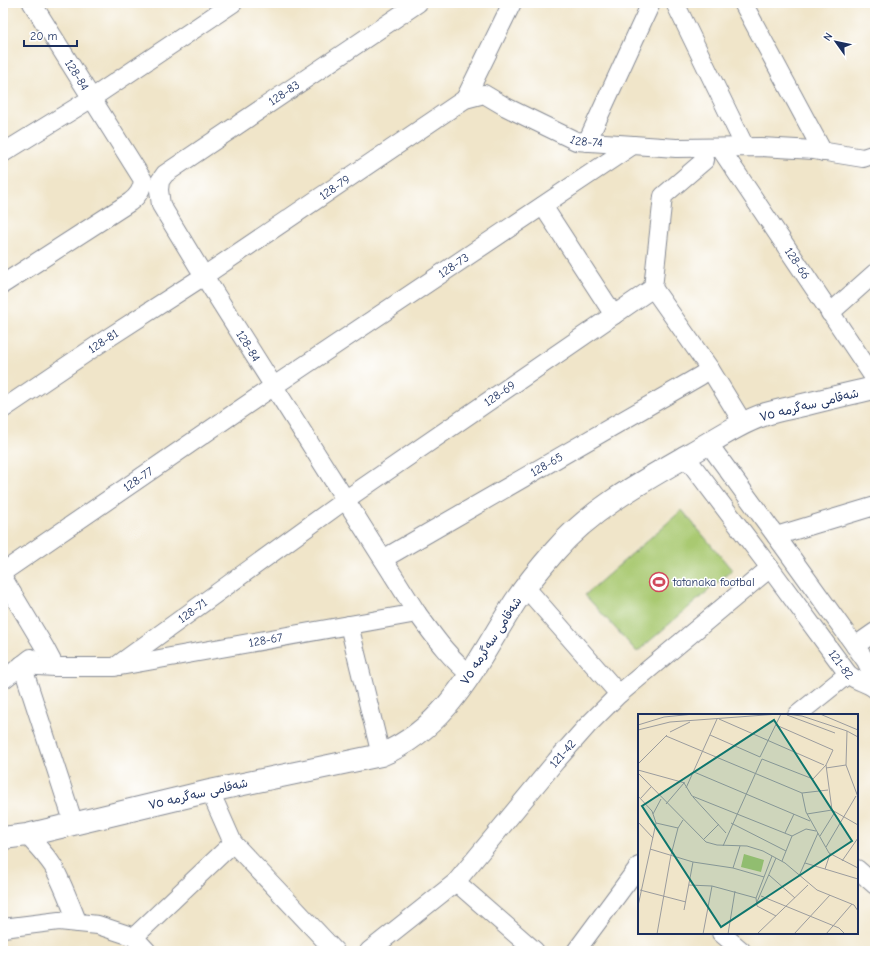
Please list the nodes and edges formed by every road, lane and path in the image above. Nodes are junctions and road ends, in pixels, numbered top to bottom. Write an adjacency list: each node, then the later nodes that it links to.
1 (233, 3): 8 (street)
2 (418, 3): 17 (street, 128-83)
3 (512, 3): 9 (street)
4 (651, 3): 10 (street)
5 (675, 3): 12 (street)
6 (743, 3): 14 (street)
7 (34, 4): 8 (street, 128-84)
8 (92, 98): 15 (street); 17 (street, 128-84)
9 (465, 99): 10 (street, 128-74); 20 (street, 128-79)
10 (587, 142): 11 (street, 128-74)
11 (633, 145): 13 (street, 128-74); 18 (street, 128-73)
12 (745, 147): 13 (street, 128-74); 14 (street, 128-74)
13 (712, 148): 22 (street); 23 (street, 128-66)
14 (823, 152): 16 (street, 128-74)
15 (3, 153)
16 (873, 157)
17 (150, 190): 20 (street, 128-84); 21 (street, 128-83)
18 (543, 206): 24 (street); 27 (street, 128-73)
19 (875, 273): 23 (street)
20 (204, 276): 27 (street, 128-84); 29 (street, 128-81)
21 (3, 284)
22 (653, 288): 24 (street, 128-69); 25 (street)
23 (830, 312): 26 (street, 128-66)
24 (614, 315): 33 (street, 128-69)
25 (710, 369): 30 (street); 36 (street, 128-65)
26 (875, 379)
27 (274, 386): 33 (street, 128-84); 38 (street, 128-77)
28 (875, 388): 30 (street, شەقامی سەگرمە ٧٥)
29 (3, 408)
30 (743, 423): 31 (street, شەقامی سەگرمە ٧٥)
31 (708, 443): 32 (street, شەقامی سەگرمە ٧٥); 35 (street, 121-82)
32 (686, 457): 37 (street, 121-82); 40 (street, شەقامی سەگرمە ٧٥)
33 (346, 500): 36 (street, 128-84); 48 (street, 128-71)
34 (875, 506): 35 (street)
35 (776, 536): 44 (street, 121-82)
36 (383, 559): 41 (street, 128-84)
37 (770, 568): 49 (street, 121-82); 53 (street, 121-42)
38 (3, 572)
39 (3, 578): 45 (street)
40 (526, 588): 50 (street, شەقامی سەگرمە ٧٥); 53 (street)
41 (417, 612): 42 (street, 128-67); 50 (street, 128-84)
42 (349, 625): 48 (street, 128-67); 55 (street)
43 (875, 632): 44 (street)
44 (855, 646): 52 (street, 121-82)
45 (45, 648): 46 (street); 47 (street)
46 (22, 665): 47 (street); 51 (street); 57 (street)
47 (55, 667): 48 (street)
48 (115, 667)
49 (848, 674): 52 (street, 121-82); 54 (street)
50 (471, 675): 55 (street, شەقامی سەگرمە ٧٥)
51 (3, 680)
52 (873, 687)
53 (619, 694): 63 (street, 121-42)
54 (798, 714)
55 (380, 755): 56 (street, شەقامی سەگرمە ٧٥)
56 (210, 791): 57 (street, شەقامی سەگرمە ٧٥); 60 (street)
57 (74, 824): 58 (street, شەقامی سەگرمە ٧٥)
58 (27, 835): 59 (street, شەقامی سەگرمە ٧٥); 65 (street)
59 (3, 838)
60 (233, 844): 68 (street); 70 (street)
61 (638, 867): 73 (street)
62 (858, 870): 64 (street)
63 (456, 882): 71 (street, 121-42); 72 (street)
64 (875, 885)
65 (78, 923): 66 (street); 68 (street)
66 (3, 928)
67 (722, 934): 74 (street)
68 (134, 937): 69 (street)
69 (147, 951)
70 (335, 951)
71 (369, 951)
72 (534, 951)
73 (576, 951)
74 (742, 951)

